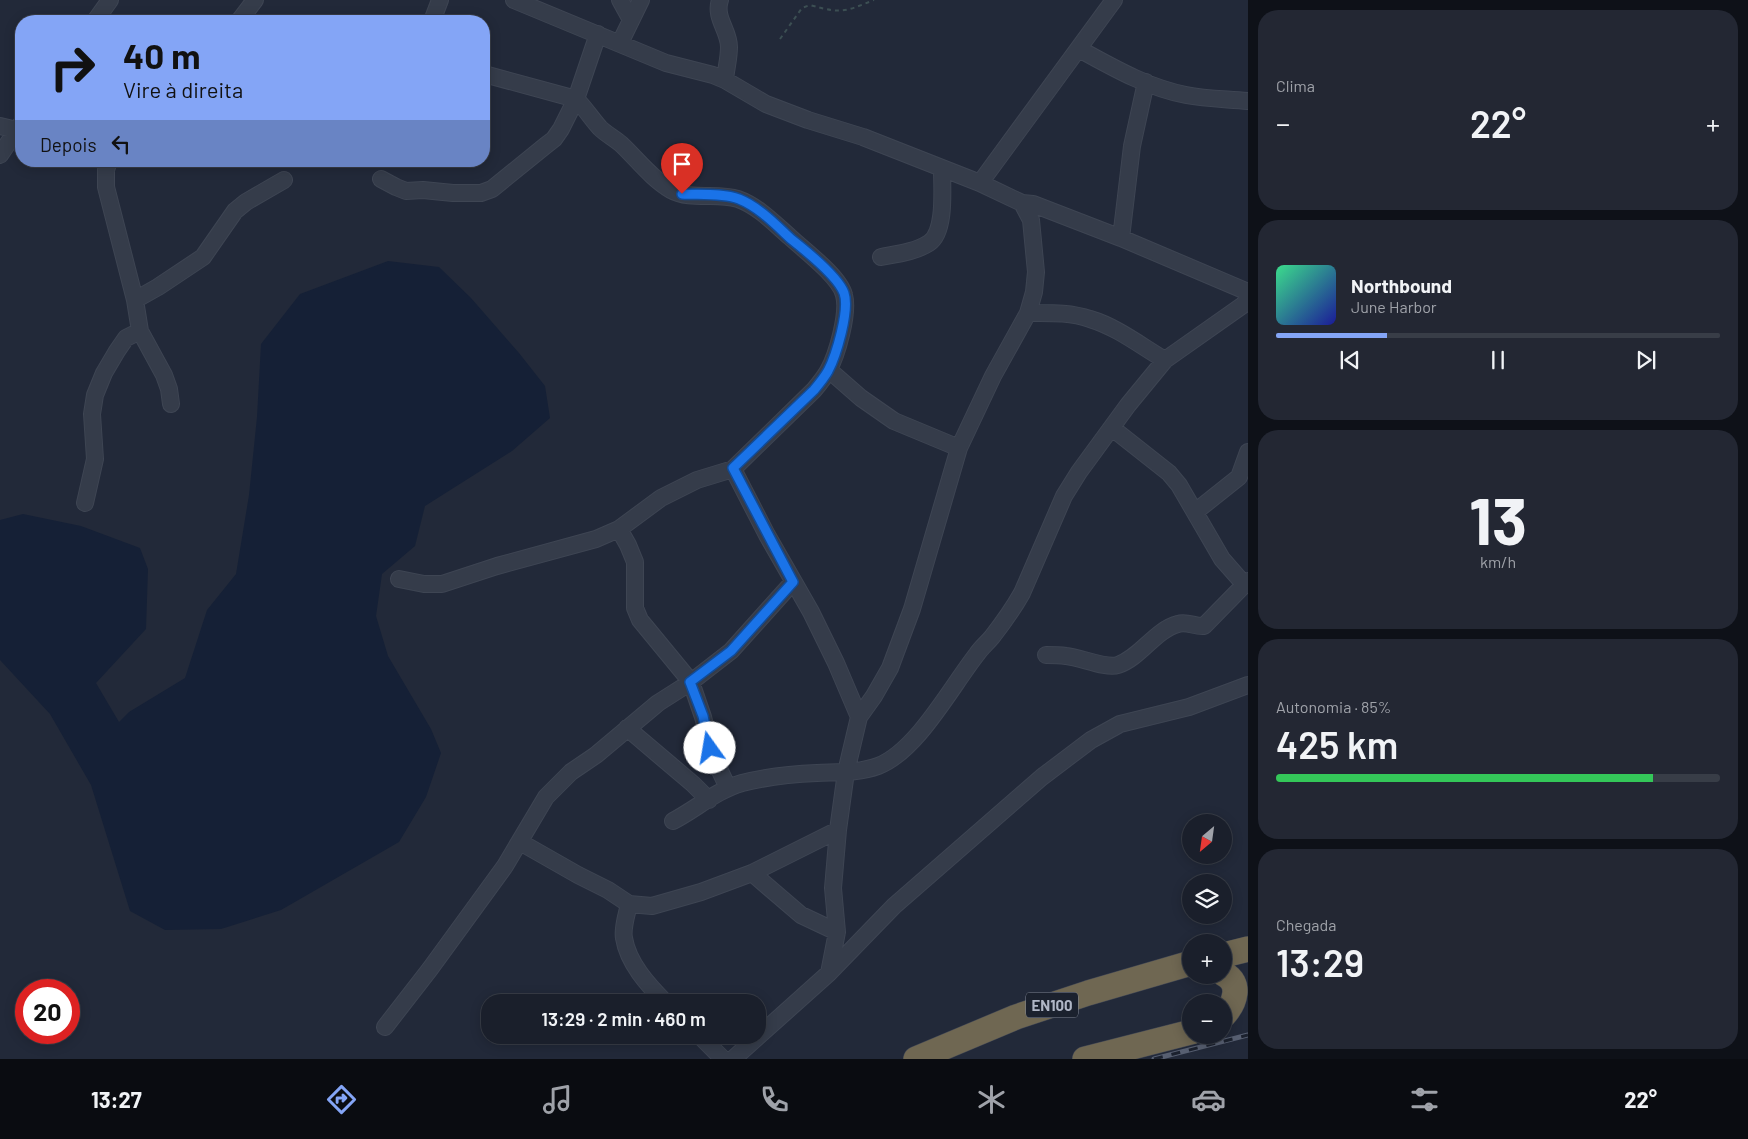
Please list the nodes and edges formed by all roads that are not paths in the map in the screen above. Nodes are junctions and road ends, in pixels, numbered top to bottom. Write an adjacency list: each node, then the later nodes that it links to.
1 (110, 0): 9 (street)
2 (255, 0): 10 (street)
3 (440, 0): 11 (street)
4 (514, 0): 13 (street)
5 (620, 0): 12 (street)
6 (641, 0): 12 (street)
7 (720, 0): 17 (street)
8 (1114, 0): 15 (street)
9 (99, 15)
10 (243, 15)
11 (434, 15)
12 (631, 20): 14 (street)
13 (598, 34): 14 (street); 19 (street)
14 (620, 43): 17 (street)
15 (1079, 49): 18 (street); 29 (street)
16 (490, 76): 19 (street)
17 (725, 80): 26 (street)
18 (1146, 82): 20 (street); 31 (street)
19 (576, 99): 27 (street); 39 (street)
20 (1248, 100)
21 (0, 126): 22 (street)
22 (15, 128)
23 (15, 134): 24 (street)
24 (0, 154)
25 (107, 167): 35 (street)
26 (942, 169): 29 (street); 32 (street)
27 (381, 179)
28 (284, 180): 35 (street)
29 (980, 183): 30 (street)
30 (1022, 203): 31 (street); 36 (street)
31 (1121, 238): 33 (street)
32 (881, 257)
33 (1248, 292)
34 (1248, 298): 38 (street)
35 (134, 300): 37 (street)
36 (1028, 313): 38 (street); 42 (street)
37 (140, 331): 40 (street); 45 (street)
38 (1164, 360): 41 (street)
39 (829, 370): 42 (street); 44 (street)
40 (171, 404)
41 (1112, 428): 46 (street); 56 (street)
42 (959, 448): 54 (street)
43 (1248, 452): 46 (street)
44 (733, 468): 47 (street); 49 (street)
45 (85, 503)
46 (1195, 512): 50 (street)
47 (618, 529): 48 (street); 52 (street)
48 (399, 579)
49 (793, 582): 52 (street); 54 (street)
50 (1246, 582): 51 (street)
51 (1046, 655)
52 (690, 682): 55 (street); 57 (street)
53 (1248, 685): 68 (street)
54 (859, 717): 56 (street)
55 (627, 728): 58 (street); 61 (street)
56 (846, 772): 57 (street); 60 (street)
57 (728, 788): 58 (street)
58 (708, 800): 59 (street)
59 (673, 821)
60 (838, 830): 62 (street); 64 (street)
61 (520, 842): 63 (street); 74 (street)
62 (752, 873): 63 (street); 64 (street)
63 (629, 904): 70 (street)
64 (837, 932): 68 (street)
65 (1248, 949): 66 (highway)
66 (1232, 953)
67 (1182, 966): 79 (highway, EN100)
68 (829, 973): 78 (street)
69 (1232, 981): 71 (highway)
70 (657, 994)
71 (1232, 1004)
72 (1248, 1017): 73 (highway)
73 (1232, 1021)
74 (385, 1027)
75 (1182, 1034): 80 (highway)
76 (708, 1044): 77 (street)
77 (724, 1059)
78 (733, 1059)
79 (916, 1059)
80 (1085, 1059)

